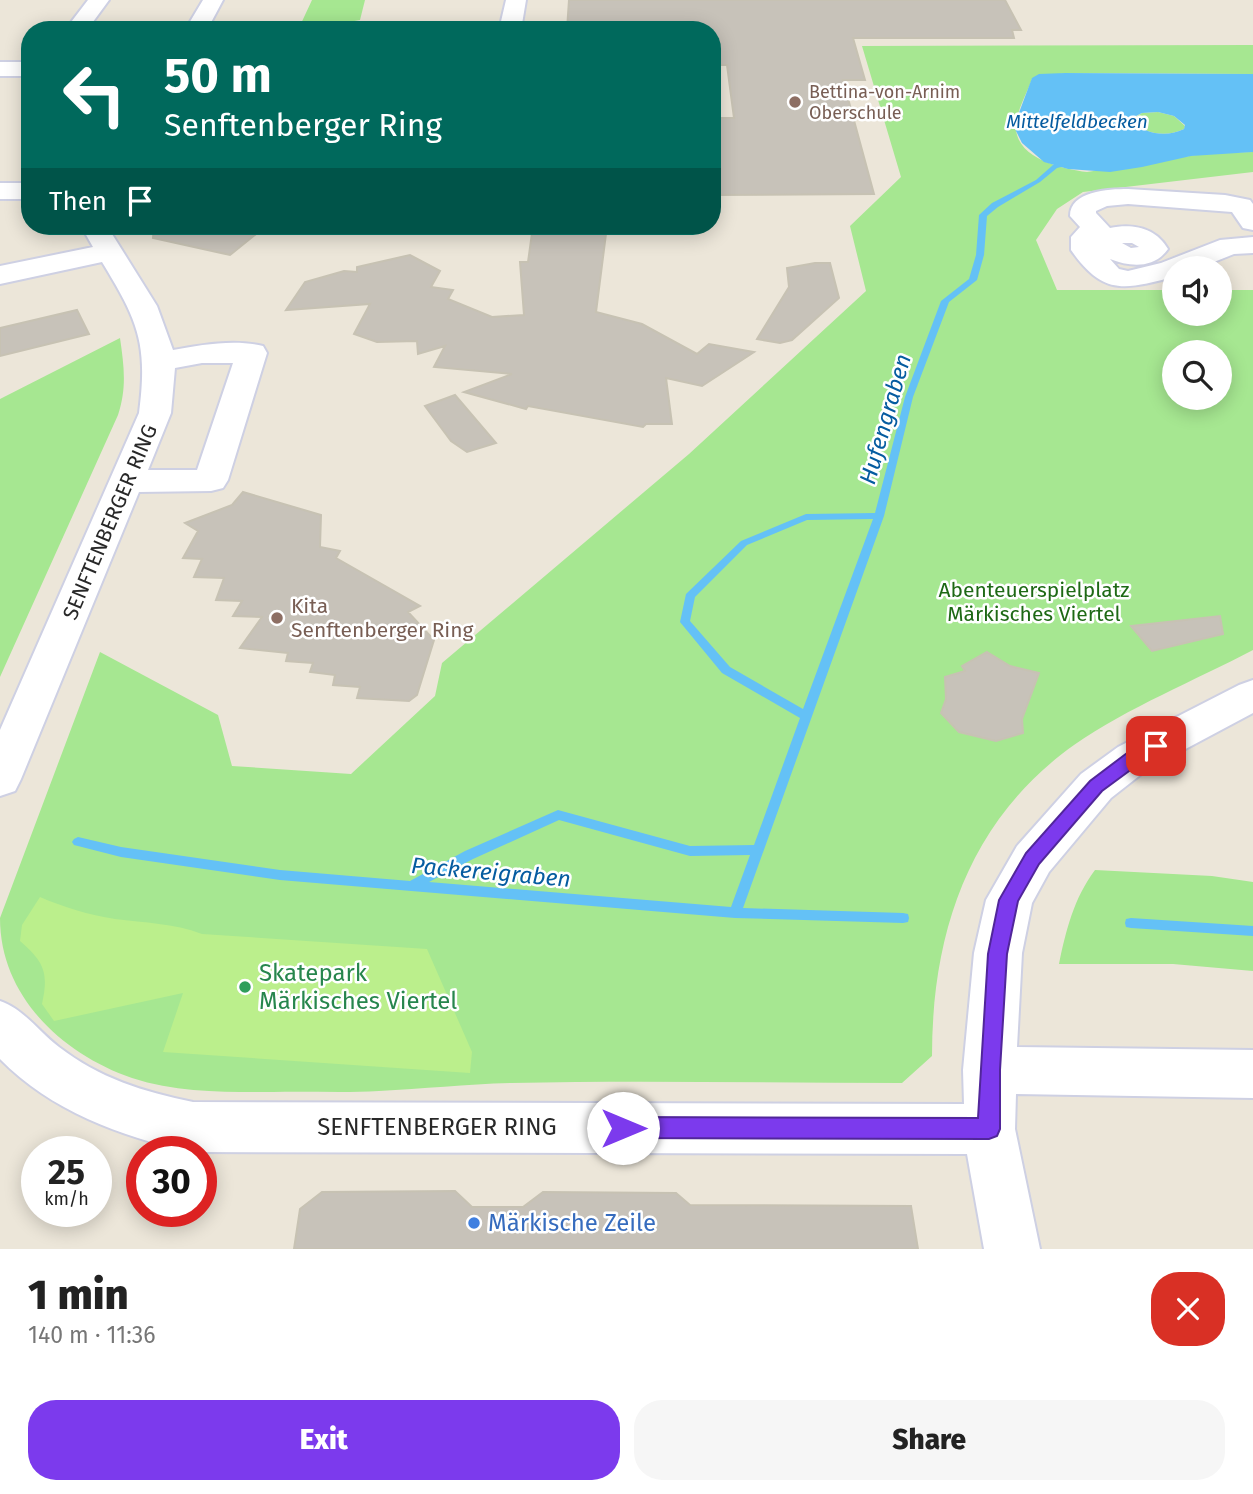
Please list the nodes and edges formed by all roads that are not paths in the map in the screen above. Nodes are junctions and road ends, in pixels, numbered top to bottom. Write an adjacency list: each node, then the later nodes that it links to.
1 (99, 0): 4 (street)
2 (213, 0): 5 (street)
3 (516, 0): 6 (street)
4 (83, 21)
5 (201, 21)
6 (512, 21)
7 (0, 69): 8 (street)
8 (21, 69)
9 (0, 191): 10 (street)
10 (21, 191)
11 (1105, 200): 12 (street); 14 (street); 14 (street)
12 (1249, 231): 14 (street); 14 (street)
13 (99, 235): 15 (street, SENFTENBERGER RING)
14 (1170, 239)
15 (109, 252): 16 (street); 17 (street, SENFTENBERGER RING)
16 (0, 275)
17 (159, 361): 18 (street, SENFTENBERGER RING); 18 (street)
18 (129, 481): 20 (street, SENFTENBERGER RING)
19 (1253, 695): 22 (street)
20 (0, 779)
21 (0, 1023): 24 (street, SENFTENBERGER RING)
22 (989, 1070): 23 (street); 24 (street)
23 (1253, 1074)
24 (989, 1129): 25 (street)
25 (1012, 1249)

